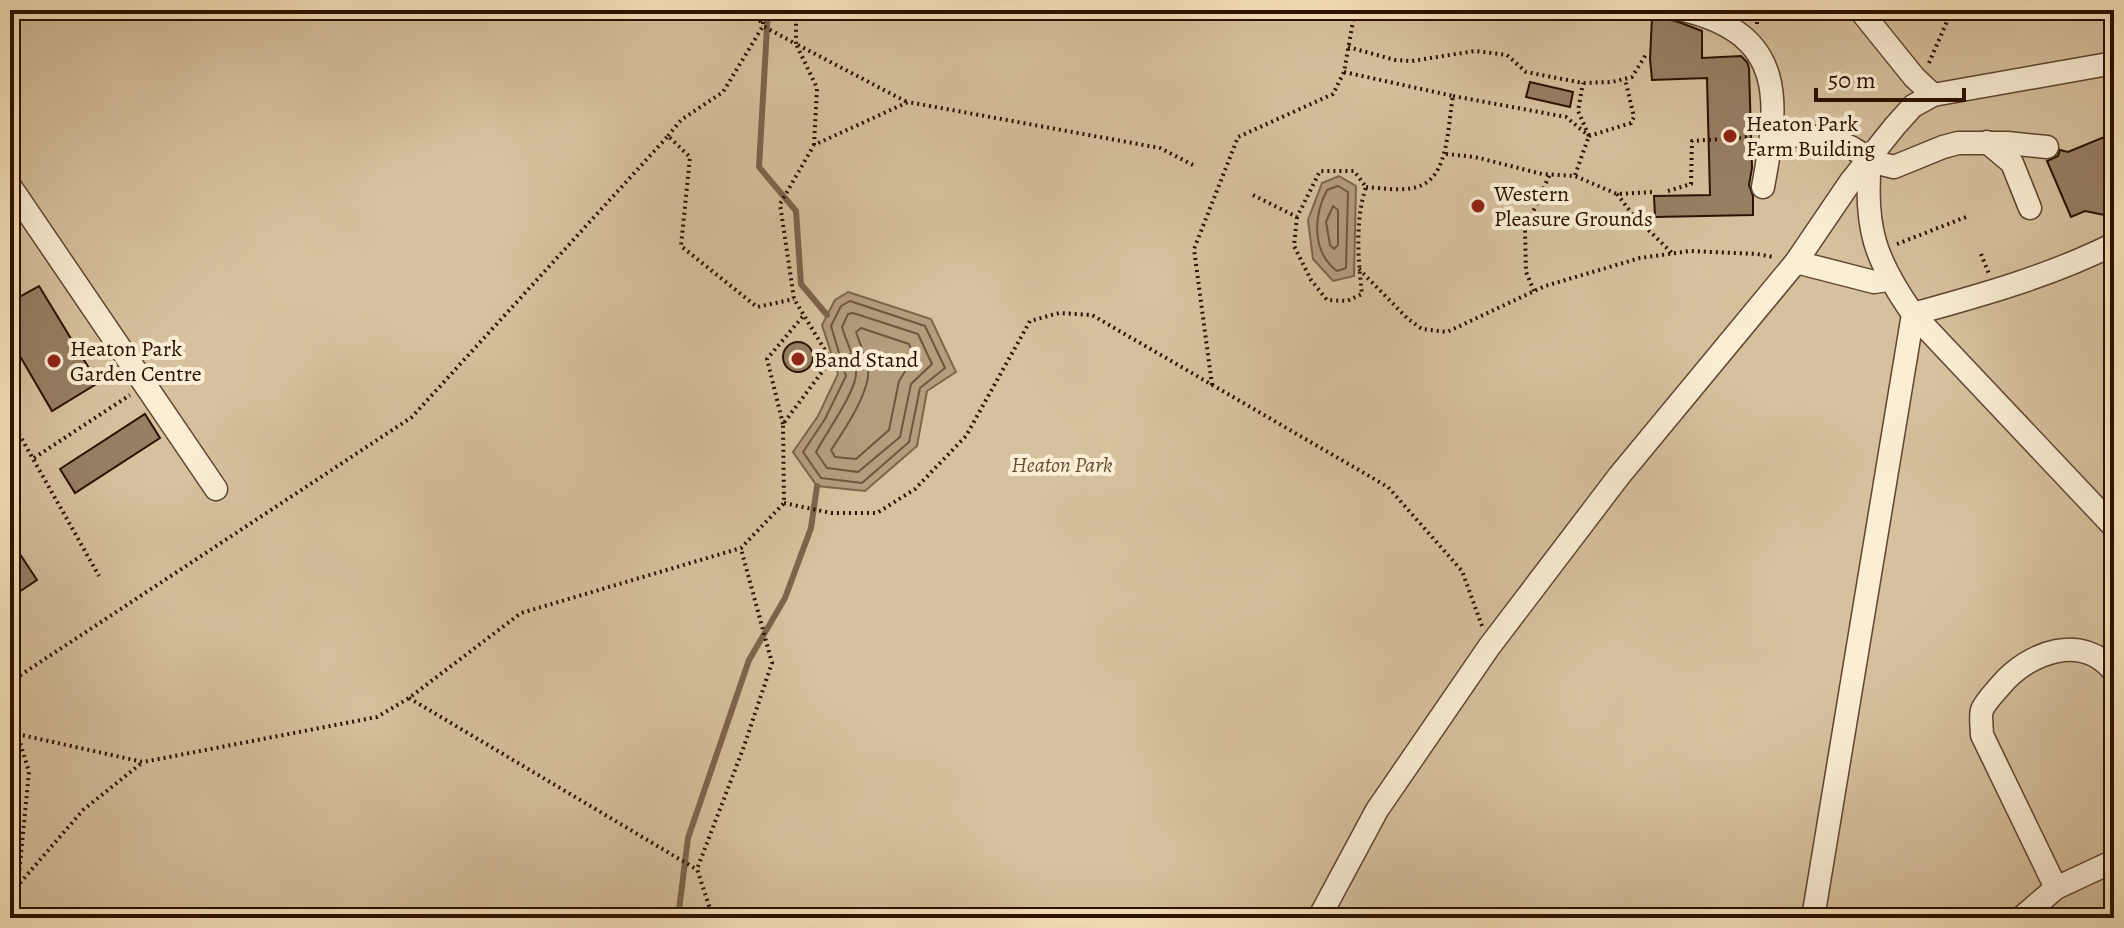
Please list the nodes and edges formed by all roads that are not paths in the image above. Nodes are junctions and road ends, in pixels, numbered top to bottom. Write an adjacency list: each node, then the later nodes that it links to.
1 (1684, 10): 5 (lane)
2 (1860, 10): 4 (lane)
3 (2114, 63): 4 (lane)
4 (1933, 95): 8 (lane)
5 (1773, 135): 8 (lane); 10 (lane)
6 (1987, 142): 7 (lane); 8 (lane); 11 (lane)
7 (2047, 147)
8 (1870, 161): 13 (lane); 14 (lane)
9 (10, 186): 16 (lane)
10 (1763, 187)
11 (2030, 208)
12 (2114, 244): 15 (lane)
13 (1796, 262): 14 (lane); 21 (lane)
14 (1888, 280): 15 (lane)
15 (1913, 314): 17 (lane); 22 (lane)
16 (216, 489)
17 (2114, 527)
18 (2114, 672): 20 (lane)
19 (2114, 861): 20 (lane)
20 (2056, 888): 23 (lane)
21 (1319, 918)
22 (1813, 918)
23 (2021, 918)

